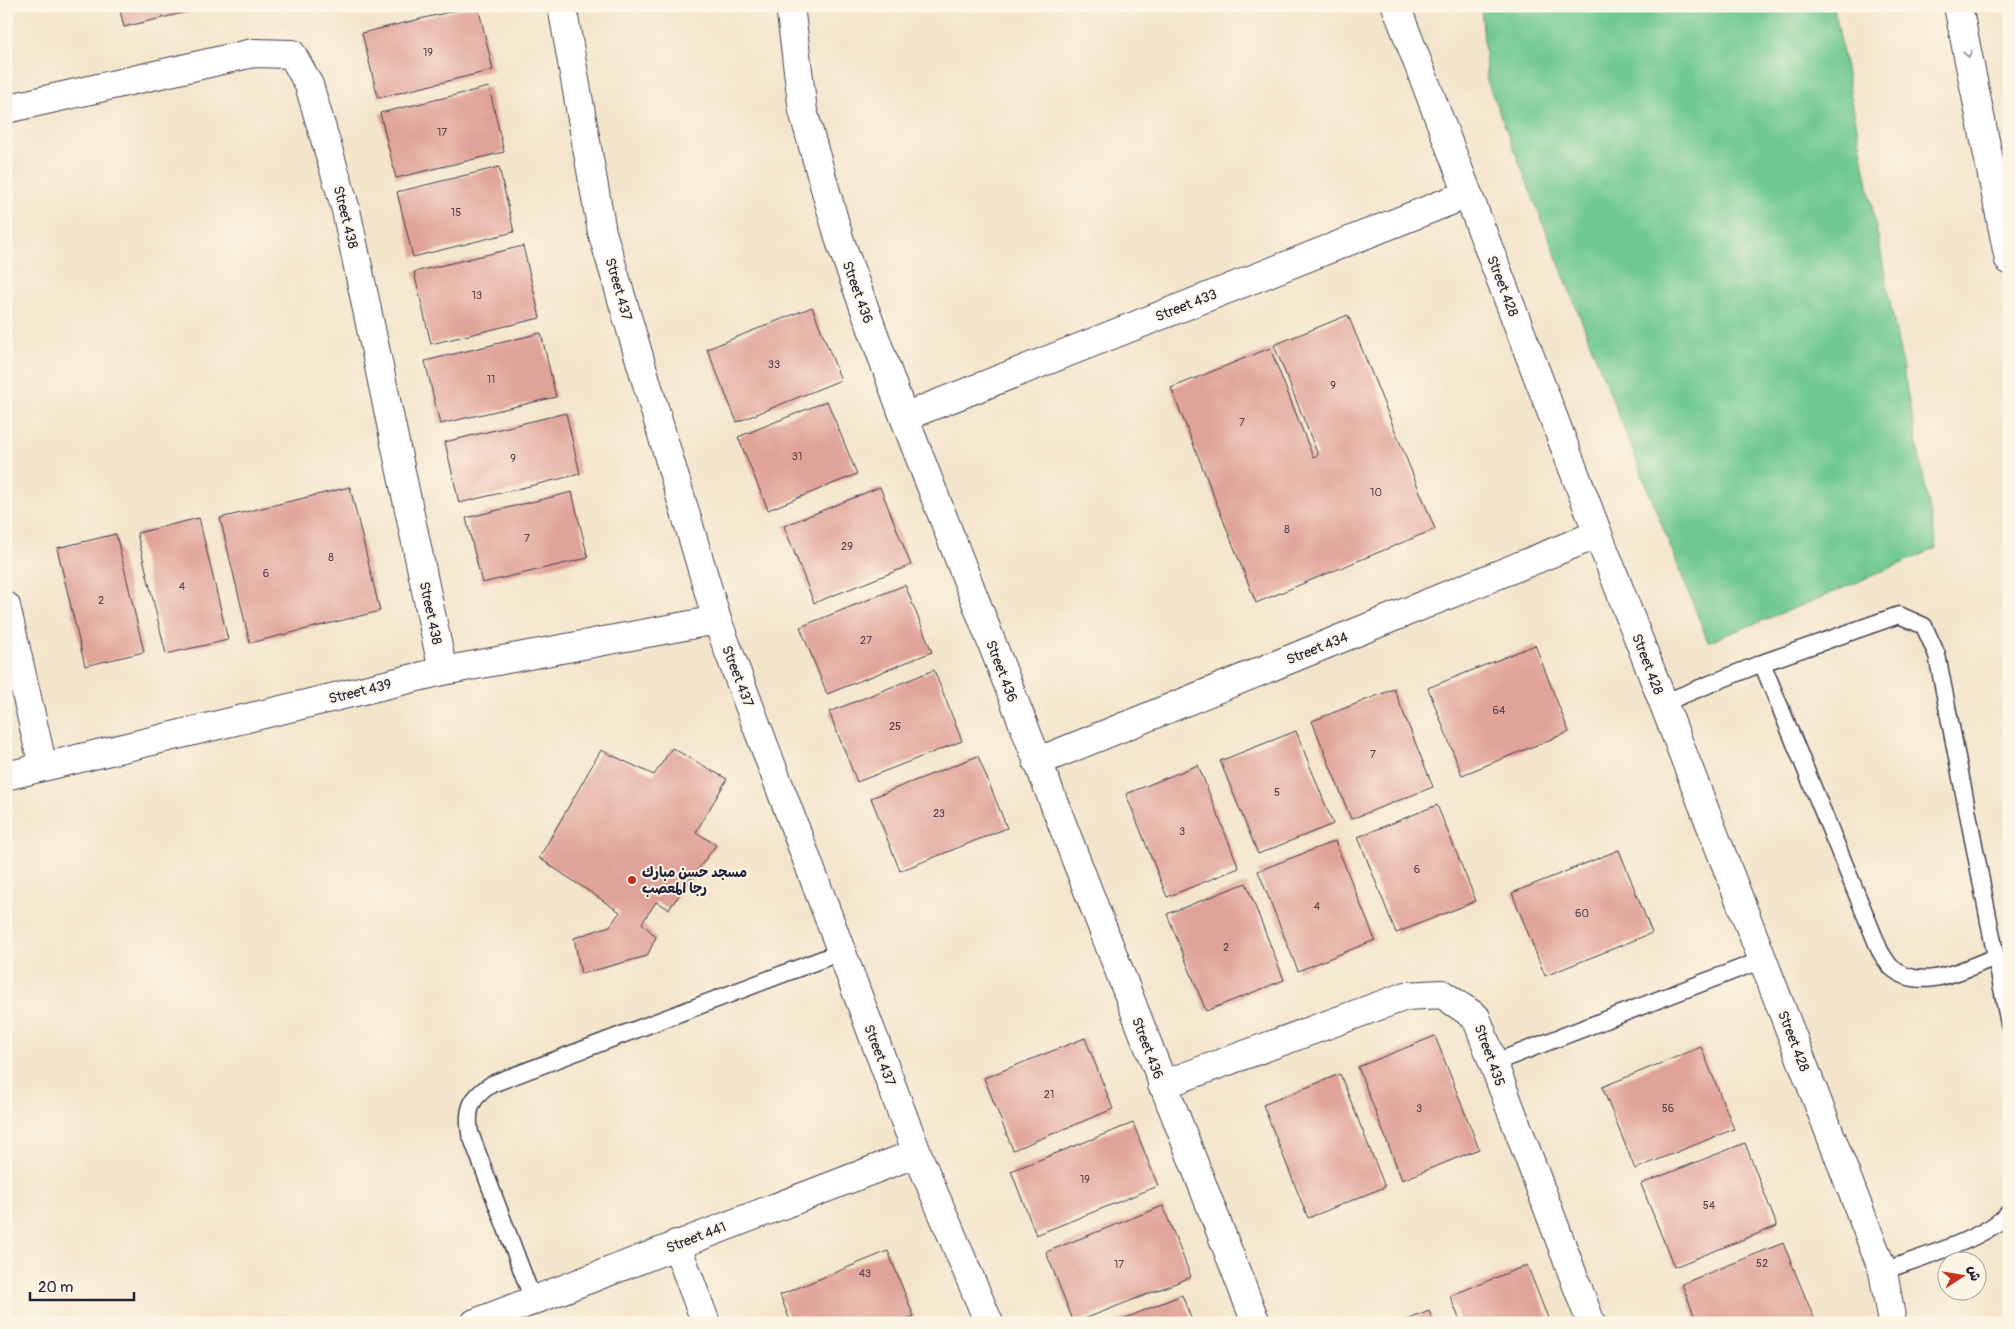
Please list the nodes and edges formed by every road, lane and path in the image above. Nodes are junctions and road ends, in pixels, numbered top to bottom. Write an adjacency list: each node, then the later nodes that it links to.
1 (562, 6): 11 (street, Street 437)
2 (790, 6): 8 (street, Street 436)
3 (1396, 6): 6 (street, Street 428)
4 (1958, 6): 7 (street, one-way to 7)
5 (6, 109): 13 (street, Street 438)
6 (1468, 194): 8 (street, Street 433); 9 (street, Street 428)
7 (2009, 260)
8 (904, 417): 15 (street, Street 436)
9 (1598, 534): 14 (street, Street 428); 15 (street, Street 434)
10 (6, 606): 16 (street)
11 (717, 620): 13 (street, Street 439); 18 (street, Street 437)
12 (1762, 663): 14 (lane); 19 (lane); 19 (lane)
13 (443, 671): 16 (street, Street 439)
14 (1663, 703): 20 (street, Street 428)
15 (1037, 762): 23 (street, Street 436)
16 (43, 767): 17 (street, Street 439)
17 (6, 776)
18 (841, 952): 24 (street, Street 437); 28 (lane)
19 (1996, 957): 21 (lane)
20 (1762, 960): 22 (lane); 27 (street, Street 428)
21 (2009, 1024)
22 (1493, 1064): 23 (street, Street 435); 33 (street, Street 435)
23 (1162, 1086): 32 (street, Street 436)
24 (917, 1153): 26 (street, Street 441); 31 (street, Street 437)
25 (2009, 1212): 27 (lane)
26 (676, 1244): 28 (street, Street 441); 30 (street)
27 (1883, 1271): 34 (street, Street 428)
28 (533, 1300): 29 (street, Street 441)
29 (475, 1323)
30 (706, 1323)
31 (989, 1323)
32 (1256, 1323)
33 (1591, 1323)
34 (1892, 1323)

